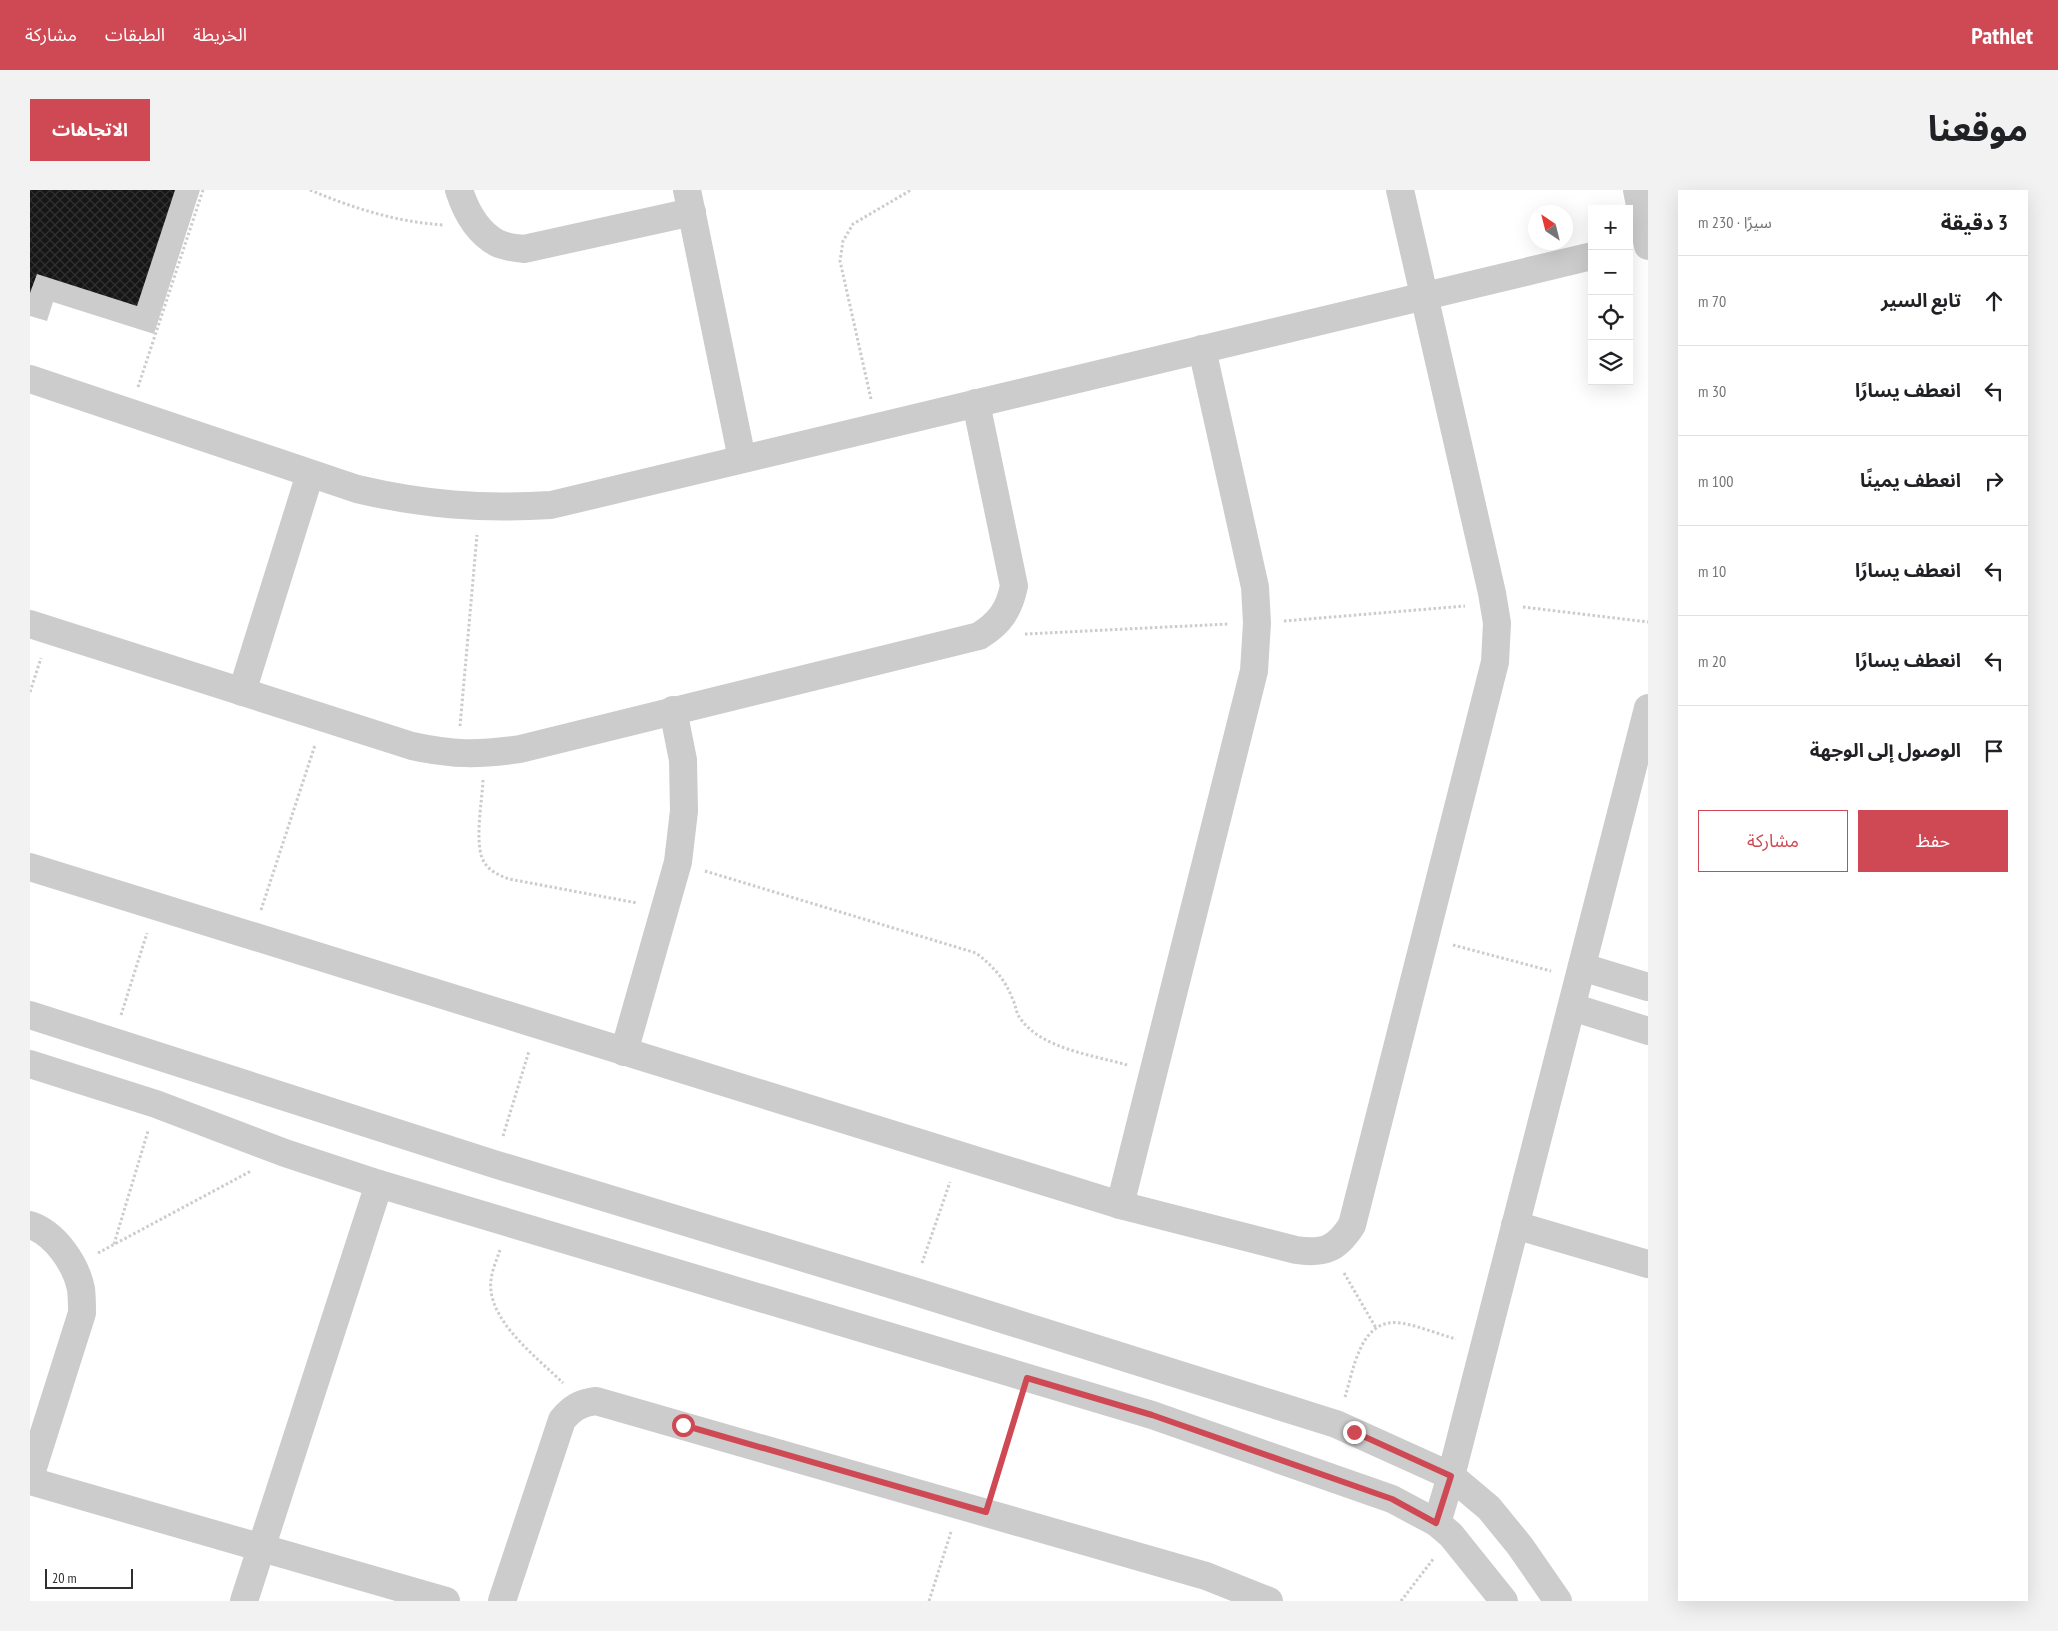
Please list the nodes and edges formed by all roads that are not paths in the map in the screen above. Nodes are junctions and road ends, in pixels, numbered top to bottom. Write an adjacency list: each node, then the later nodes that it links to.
1 (460, 190): 4 (street)
2 (1400, 190): 8 (street)
3 (1637, 190): 5 (street)
4 (690, 201): 12 (street)
5 (1648, 244): 6 (street)
6 (1633, 246)
7 (1588, 257): 8 (street)
8 (1425, 296): 9 (street); 27 (street)
9 (1202, 349): 11 (street); 27 (street)
10 (30, 379): 13 (street)
11 (976, 403): 12 (street); 17 (street)
12 (742, 459): 13 (street)
13 (310, 474): 15 (street)
14 (40, 628): 15 (street)
15 (242, 692): 17 (street)
16 (1648, 708): 19 (street)
17 (673, 710): 24 (street)
18 (30, 866): 24 (street)
19 (1581, 973): 20 (street); 21 (street)
20 (1648, 988)
21 (1572, 1007): 23 (street); 29 (street)
22 (30, 1015): 31 (street)
23 (1648, 1031)
24 (624, 1052): 27 (street)
25 (30, 1064): 26 (street)
26 (379, 1184): 34 (street); 35 (street)
27 (1120, 1205)
28 (30, 1225): 32 (street)
29 (1515, 1225): 30 (street); 31 (street)
30 (1648, 1264)
31 (1451, 1476): 34 (street); 41 (street)
32 (30, 1477)
33 (30, 1481): 35 (street)
34 (1444, 1529): 40 (street)
35 (261, 1547): 36 (street); 37 (street)
36 (244, 1601)
37 (446, 1601)
38 (502, 1601): 39 (street)
39 (1269, 1601)
40 (1504, 1601)
41 (1558, 1601)

